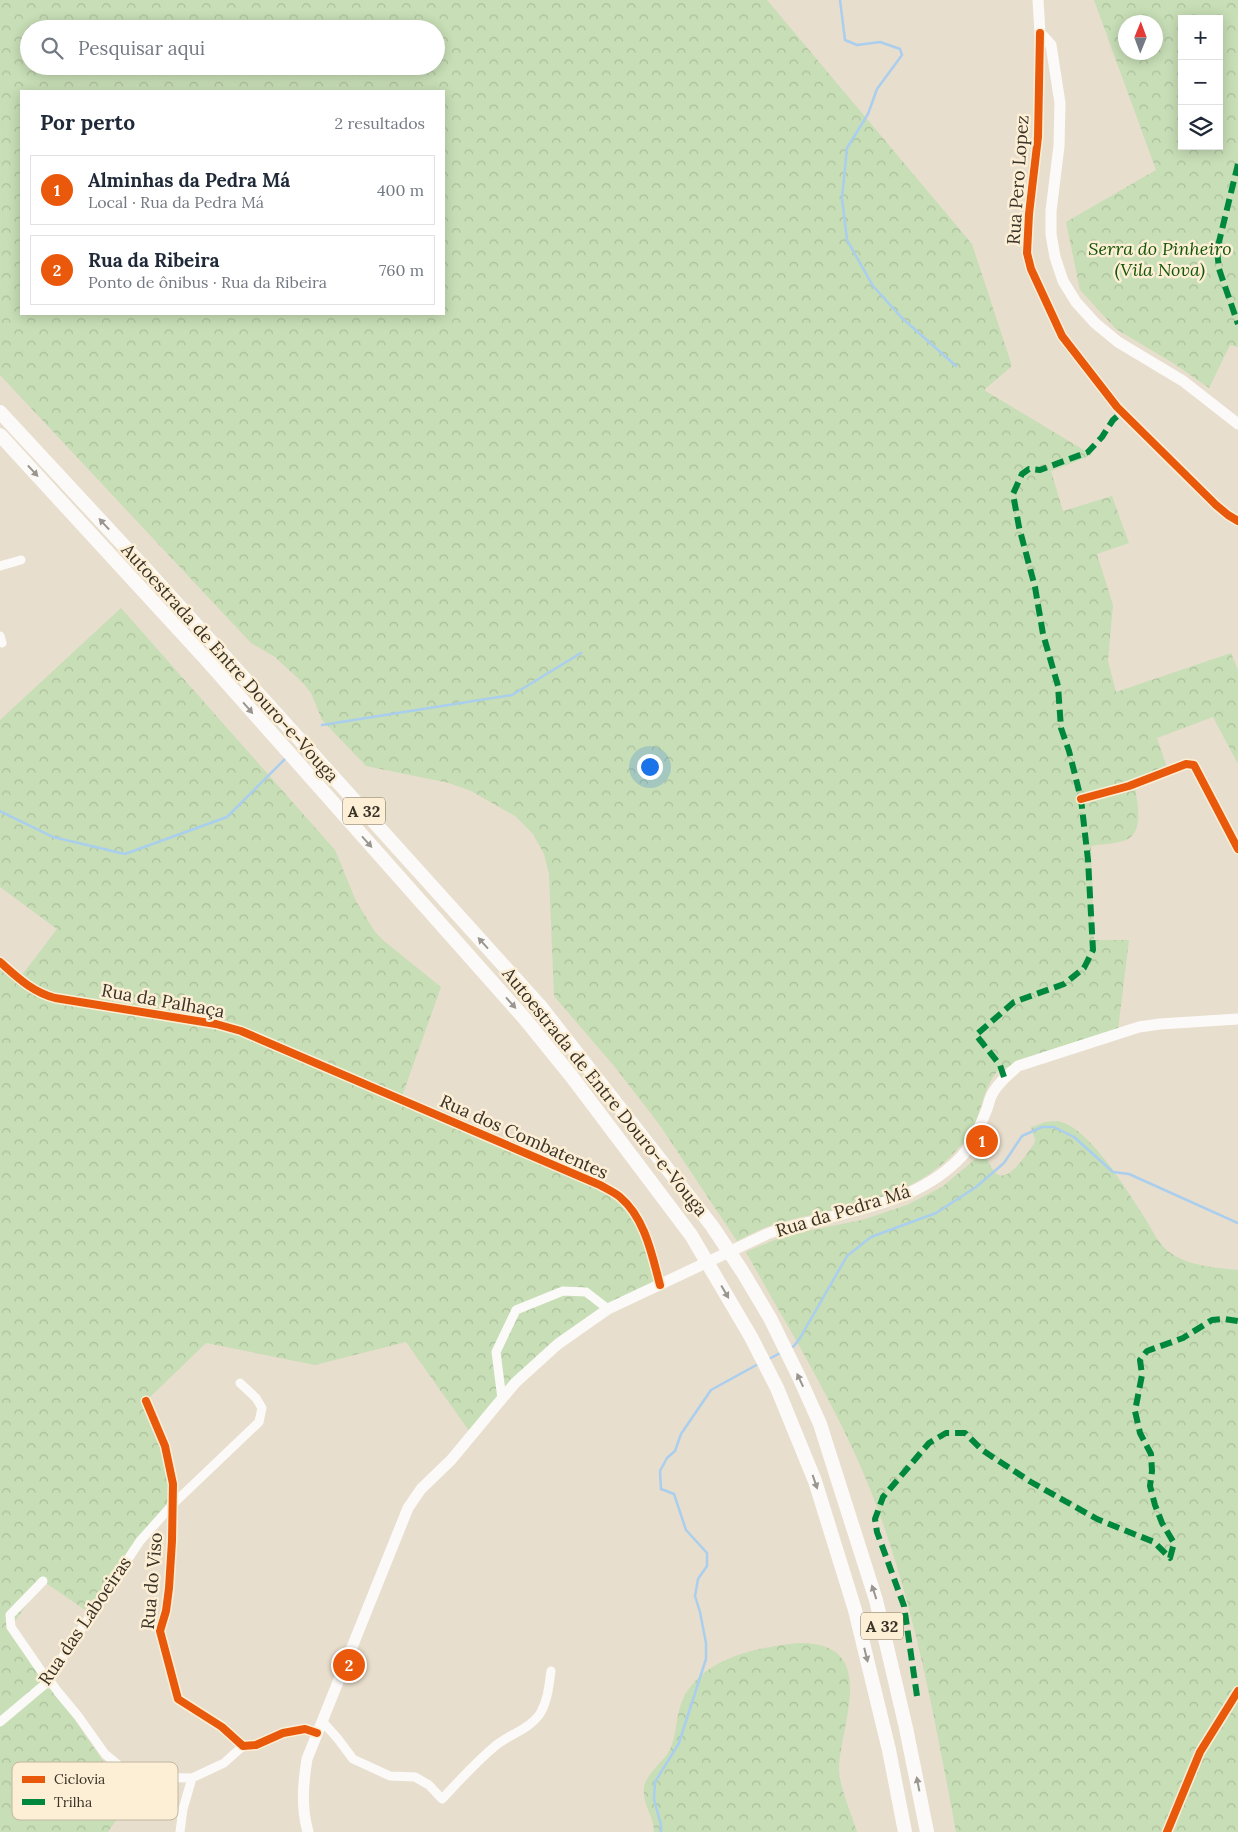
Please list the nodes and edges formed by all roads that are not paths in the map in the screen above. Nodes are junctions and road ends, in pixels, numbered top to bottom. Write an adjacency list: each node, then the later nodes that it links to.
1 (1038, 0): 2 (main road)
2 (1040, 33): 4 (main road); 6 (street, Rua Pero Lopez)
3 (0, 412): 34 (highway, Autoestrada de Entre Douro-e-Vouga / A 32, one-way to 3)
4 (1238, 424)
5 (0, 435): 33 (highway, Autoestrada de Entre Douro-e-Vouga / A 32, one-way to 33)
6 (1238, 521)
7 (21, 560): 8 (street)
8 (0, 566)
9 (1081, 799): 10 (street)
10 (1238, 849)
11 (0, 962): 13 (street, Rua da Palhaça)
12 (1238, 1019): 14 (main road, Rua da Pedra Má)
13 (352, 1079): 14 (street, Rua dos Combatentes)
14 (660, 1284): 15 (main road, Rua da Pedra Má)
15 (608, 1309): 17 (main road, Rua da Pedra Má); 17 (street)
16 (240, 1383): 19 (street, Rua das Laboeiras)
17 (502, 1399): 24 (main road, Rua da Pedra Má)
18 (146, 1401): 19 (street, Rua do Viso)
19 (173, 1504): 22 (street, Rua das Laboeiras); 27 (street, Rua do Viso)
20 (43, 1581): 22 (street)
21 (551, 1671): 24 (street)
22 (48, 1678): 25 (street, Rua das Laboeiras); 28 (street)
23 (1238, 1691): 35 (street)
24 (322, 1721): 26 (main road, Rua da Pedra Má)
25 (0, 1722)
26 (317, 1732): 27 (street); 32 (main road, Rua da Pedra Má)
27 (243, 1746): 30 (street)
28 (115, 1762)
29 (178, 1778): 30 (street)
30 (192, 1778): 31 (street)
31 (180, 1832)
32 (308, 1832)
33 (905, 1832)
34 (927, 1832)
35 (1167, 1832)

